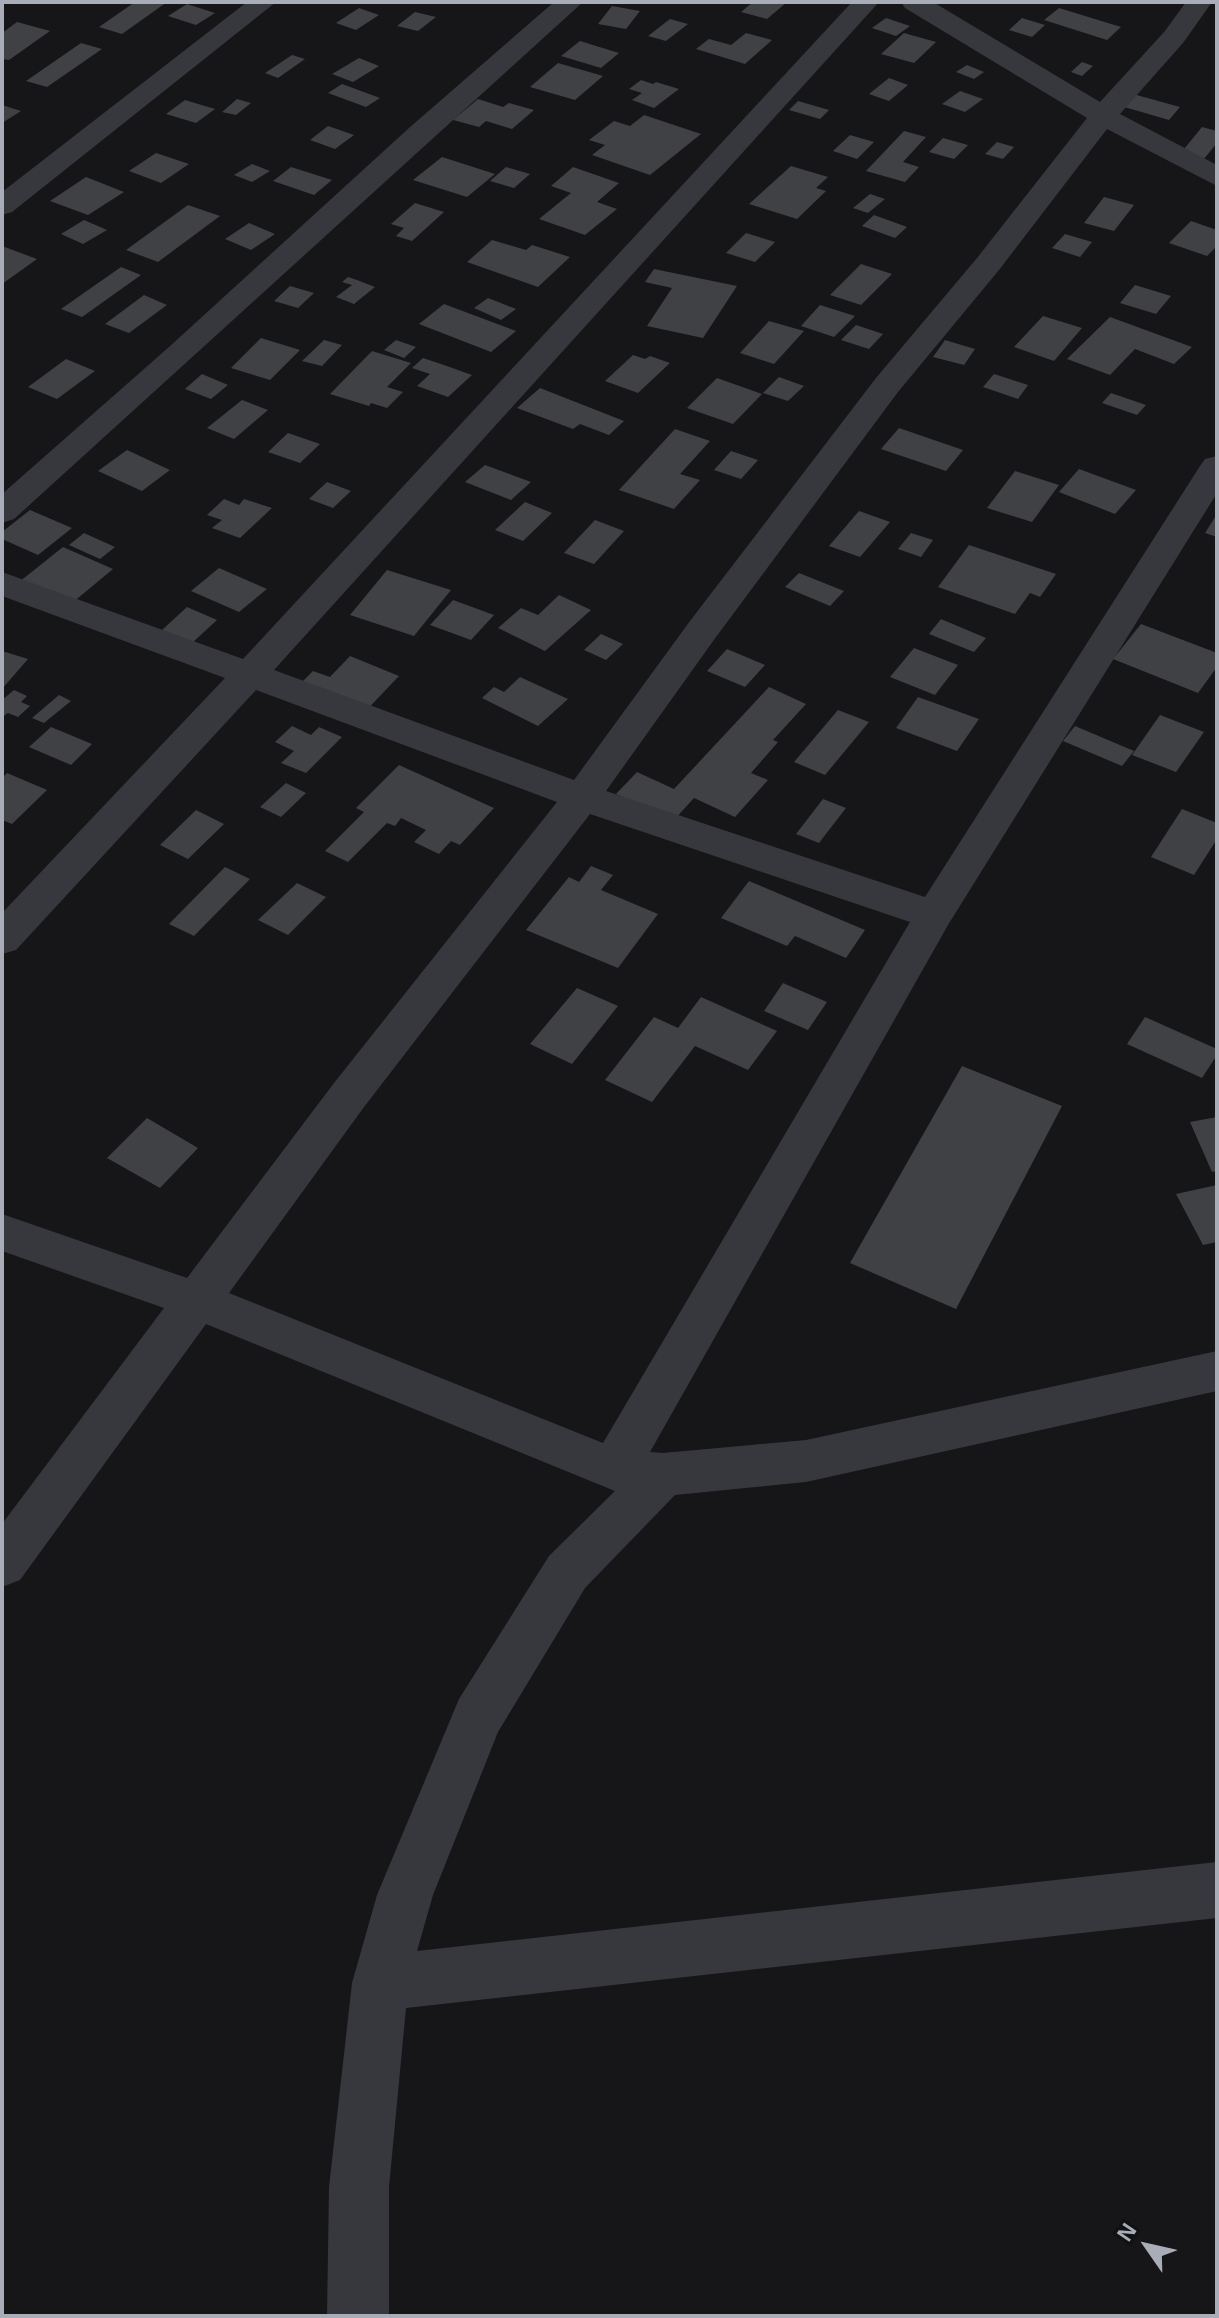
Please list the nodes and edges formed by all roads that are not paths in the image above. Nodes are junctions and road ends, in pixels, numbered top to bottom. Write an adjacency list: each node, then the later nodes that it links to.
1 (263, 2): 8 (street)
2 (570, 2): 10 (street)
3 (866, 2): 12 (street)
4 (914, 2): 6 (street)
5 (1199, 2): 6 (street)
6 (1103, 116): 7 (street); 13 (street)
7 (1217, 177)
8 (2, 206)
9 (1217, 466): 14 (street)
10 (2, 512)
11 (2, 583): 12 (street)
12 (248, 676): 13 (street); 15 (street)
13 (582, 797): 14 (street); 17 (street)
14 (934, 915): 19 (street)
15 (2, 939)
16 (2, 1232): 17 (street)
17 (199, 1301): 19 (street); 20 (street)
18 (1217, 1371): 19 (street)
19 (638, 1472): 22 (street)
20 (2, 1564)
21 (1217, 1890): 22 (street)
22 (380, 1983): 23 (street)
23 (358, 2316)

